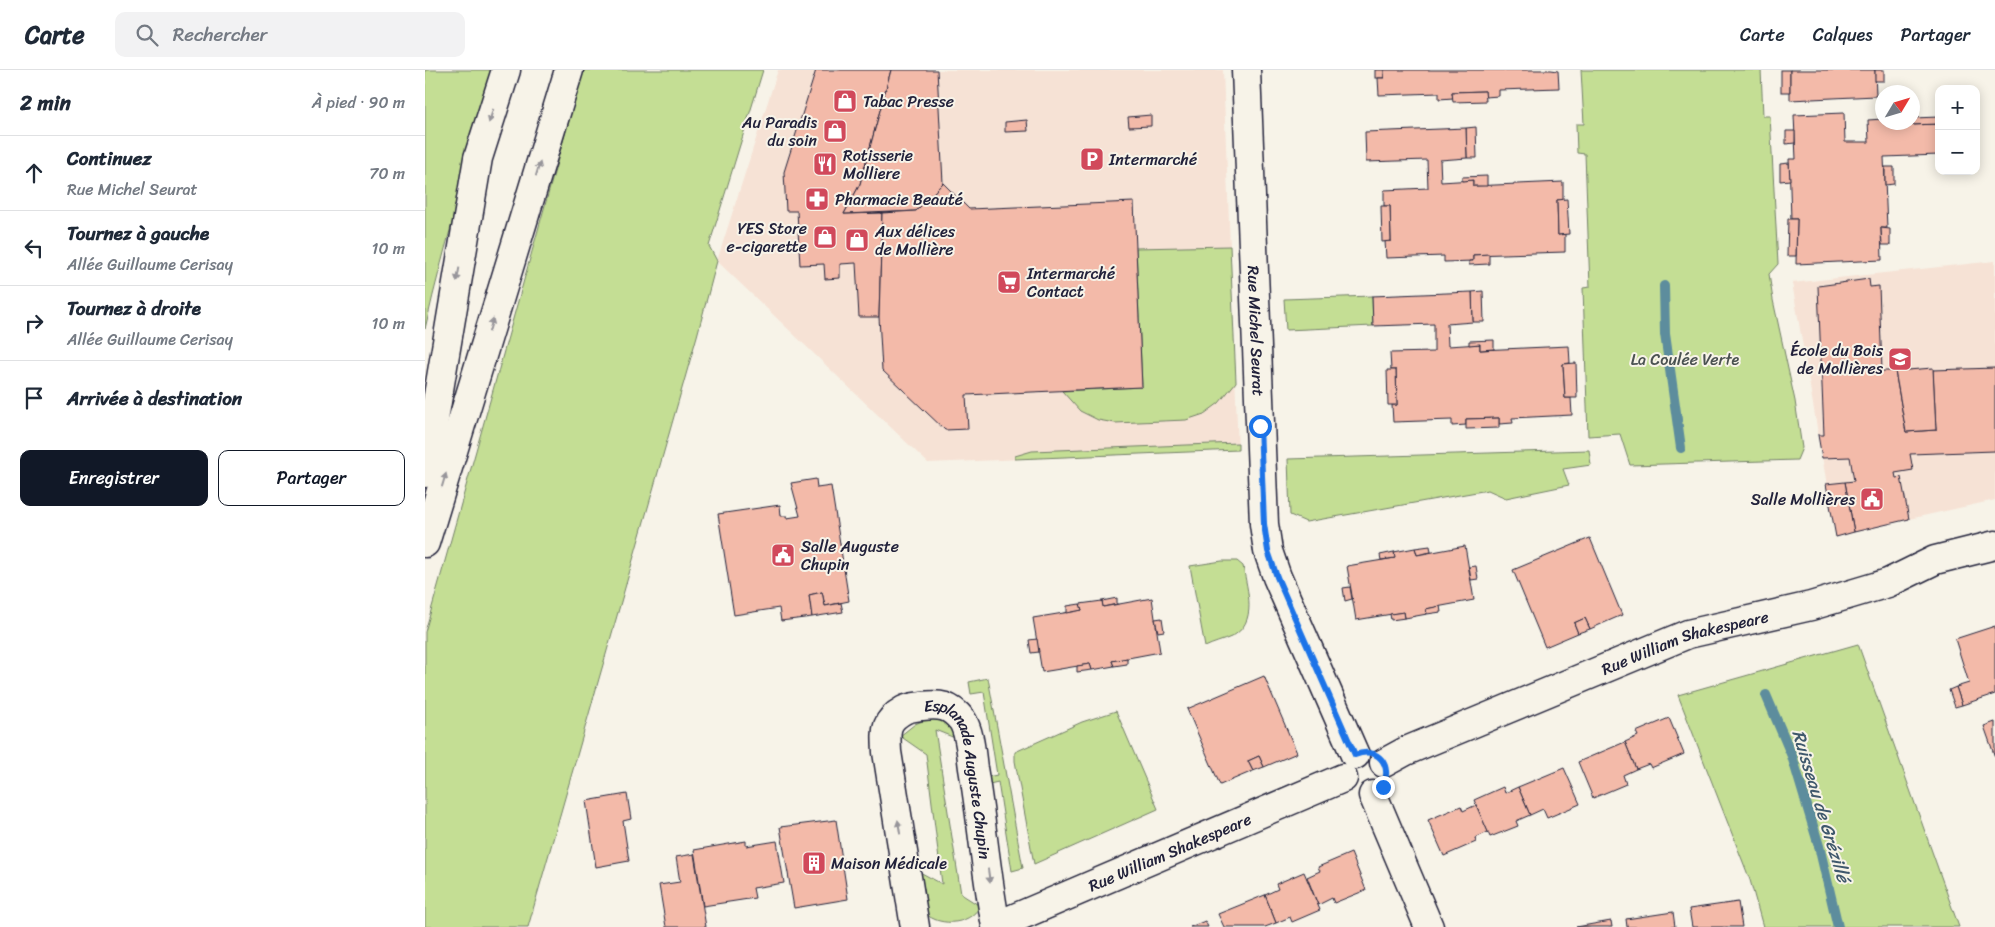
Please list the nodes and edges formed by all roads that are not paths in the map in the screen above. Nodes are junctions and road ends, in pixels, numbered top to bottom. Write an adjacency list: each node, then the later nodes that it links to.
1 (506, 70): 4 (street, one-way to 4)
2 (569, 70): 5 (street, one-way to 2)
3 (1247, 70): 8 (street, Rue Michel Seurat)
4 (425, 473)
5 (425, 543)
6 (1995, 545): 7 (street, Rue William Shakespeare)
7 (1384, 763): 8 (street); 9 (street)
8 (1349, 767): 9 (street); 11 (street, Rue William Shakespeare)
9 (1373, 795): 12 (street)
10 (915, 927): 11 (street, Esplanade Auguste Chupin, one-way to 11)
11 (994, 927)
12 (1429, 927)

